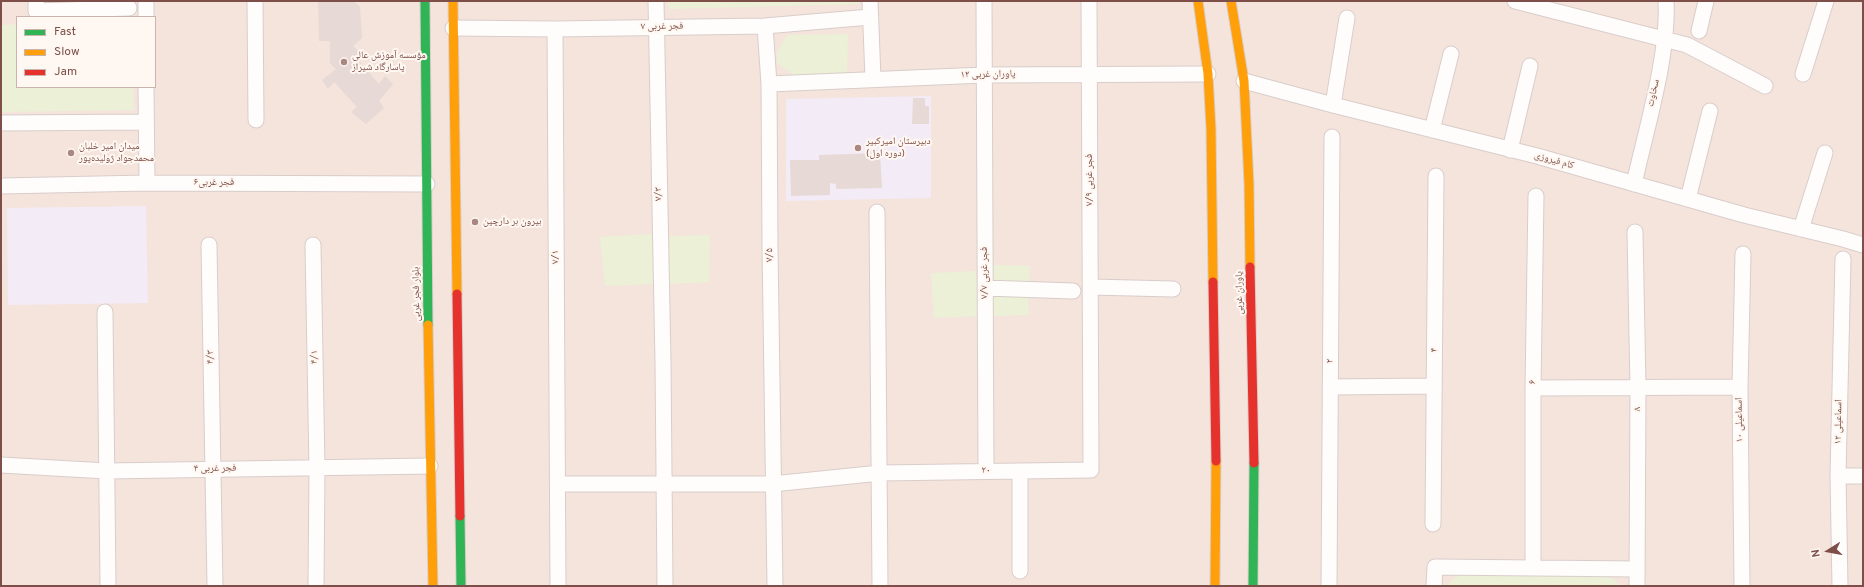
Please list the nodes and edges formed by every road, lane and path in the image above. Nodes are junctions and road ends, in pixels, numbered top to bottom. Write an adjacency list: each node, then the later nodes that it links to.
1 (255, 1): 37 (street)
2 (425, 1): 46 (main road, بلوار فجر غربی)
3 (453, 1): 20 (main road)
4 (656, 1): 19 (street, ۷/۳)
5 (870, 1): 16 (street)
6 (984, 1): 29 (street, ۷/۷ فجر غربی)
7 (1089, 1): 26 (street, ۷/۹ فجر غربی)
8 (1198, 1): 27 (main road)
9 (1231, 1): 31 (main road, یاوران غربی)
10 (1515, 1): 23 (street)
11 (1666, 1): 23 (street, سخاوت)
12 (1706, 1): 22 (street)
13 (1826, 1): 28 (street)
14 (36, 6): 15 (street)
15 (129, 8)
16 (870, 17): 18 (street, ۷ فجر غربی); 30 (street)
17 (1347, 18): 35 (street)
18 (765, 26): 19 (street, ۷ فجر غربی); 32 (street, ۷/۵)
19 (656, 27): 21 (street, ۷ فجر غربی); 81 (street, ۷/۳)
20 (453, 28): 21 (street, ۷ فجر غربی); 91 (main road)
21 (555, 29): 80 (street, ۷/۱)
22 (1699, 31)
23 (1664, 38): 33 (street); 47 (street, سخاوت)
24 (1451, 54): 40 (street)
25 (1530, 66): 42 (street)
26 (1090, 74): 27 (street, ۱۲ یاوران غربی); 29 (street, ۱۲ یاوران غربی); 59 (street, ۷/۹ فجر غربی)
27 (1208, 74): 96 (main road)
28 (1803, 74)
29 (984, 75): 30 (street, ۱۲ یاوران غربی); 60 (street, ۷/۷ فجر غربی)
30 (873, 79): 32 (street, ۱۲ یاوران غربی)
31 (1244, 81): 35 (street, کام فیروزی); 97 (main road, یاوران غربی)
32 (769, 84): 82 (street, ۷/۵)
33 (1765, 86)
34 (146, 88): 38 (street)
35 (1333, 105): 40 (street, کام فیروزی)
36 (1710, 111): 50 (street)
37 (256, 120)
38 (146, 122): 39 (street); 45 (street)
39 (1, 124)
40 (1432, 130): 42 (street, کام فیروزی)
41 (1332, 137): 65 (street, ۲)
42 (1510, 150): 47 (street, کام فیروزی)
43 (1825, 152): 52 (street)
44 (1436, 176): 64 (street, ۴)
45 (147, 183): 46 (street, فجر غربی۶); 48 (street, فجر غربی۶)
46 (427, 184): 70 (main road, بلوار فجر غربی)
47 (1634, 184): 50 (street, کام فیروزی)
48 (1, 186)
49 (1536, 196): 67 (street, ۶)
50 (1688, 199): 52 (street, کام فیروزی)
51 (877, 212): 77 (street)
52 (1802, 229): 56 (street, کام فیروزی)
53 (1635, 232): 68 (street, ۸)
54 (210, 245): 72 (street, ۴/۳)
55 (313, 245): 71 (street, ۴/۱)
56 (1863, 245)
57 (1743, 254): 66 (street, اسماعیلی ۱۰)
58 (1843, 259): 78 (street, اسماعیلی ۱۲)
59 (1091, 287): 61 (street); 73 (street, ۷/۹ فجر غربی)
60 (985, 288): 62 (street); 75 (street, ۷/۷ فجر غربی)
61 (1173, 289)
62 (1073, 291)
63 (105, 312): 74 (street)
64 (1434, 386): 65 (street); 83 (street, ۴)
65 (1330, 387): 98 (street, ۲)
66 (1740, 387): 68 (street); 101 (street, اسماعیلی ۱۰)
67 (1533, 388): 68 (street); 84 (street, ۶)
68 (1638, 388): 85 (street, ۸)
69 (1, 465): 74 (street, ۴ فجر غربی)
70 (430, 466): 71 (street, ۴ فجر غربی); 90 (main road, بلوار فجر غربی)
71 (317, 468): 72 (street, ۴ فجر غربی); 89 (street, ۴/۱)
72 (213, 469): 74 (street, ۴ فجر غربی); 88 (street, ۴/۳)
73 (1091, 470): 76 (street, ۲۰)
74 (107, 471): 87 (street)
75 (986, 471): 76 (street, ۲۰); 77 (street, ۲۰)
76 (1020, 471): 86 (street)
77 (880, 473): 82 (street, ۲۰); 95 (street)
78 (1838, 476): 79 (street); 102 (street, اسماعیلی ۱۲)
79 (1863, 476)
80 (558, 484): 81 (street, ۲۰); 92 (street, ۷/۱)
81 (665, 484): 82 (street, ۲۰); 93 (street, ۷/۳)
82 (772, 484): 94 (street, ۷/۵)
83 (1433, 524)
84 (1533, 567): 85 (street); 99 (street)
85 (1637, 569): 100 (street, ۸)
86 (1020, 571)
87 (108, 586)
88 (215, 586)
89 (316, 586)
90 (433, 586)
91 (461, 586)
92 (558, 586)
93 (665, 586)
94 (774, 586)
95 (880, 586)
96 (1215, 586)
97 (1254, 586)
98 (1329, 586)
99 (1434, 586)
100 (1637, 586)
101 (1742, 586)
102 (1840, 586)

